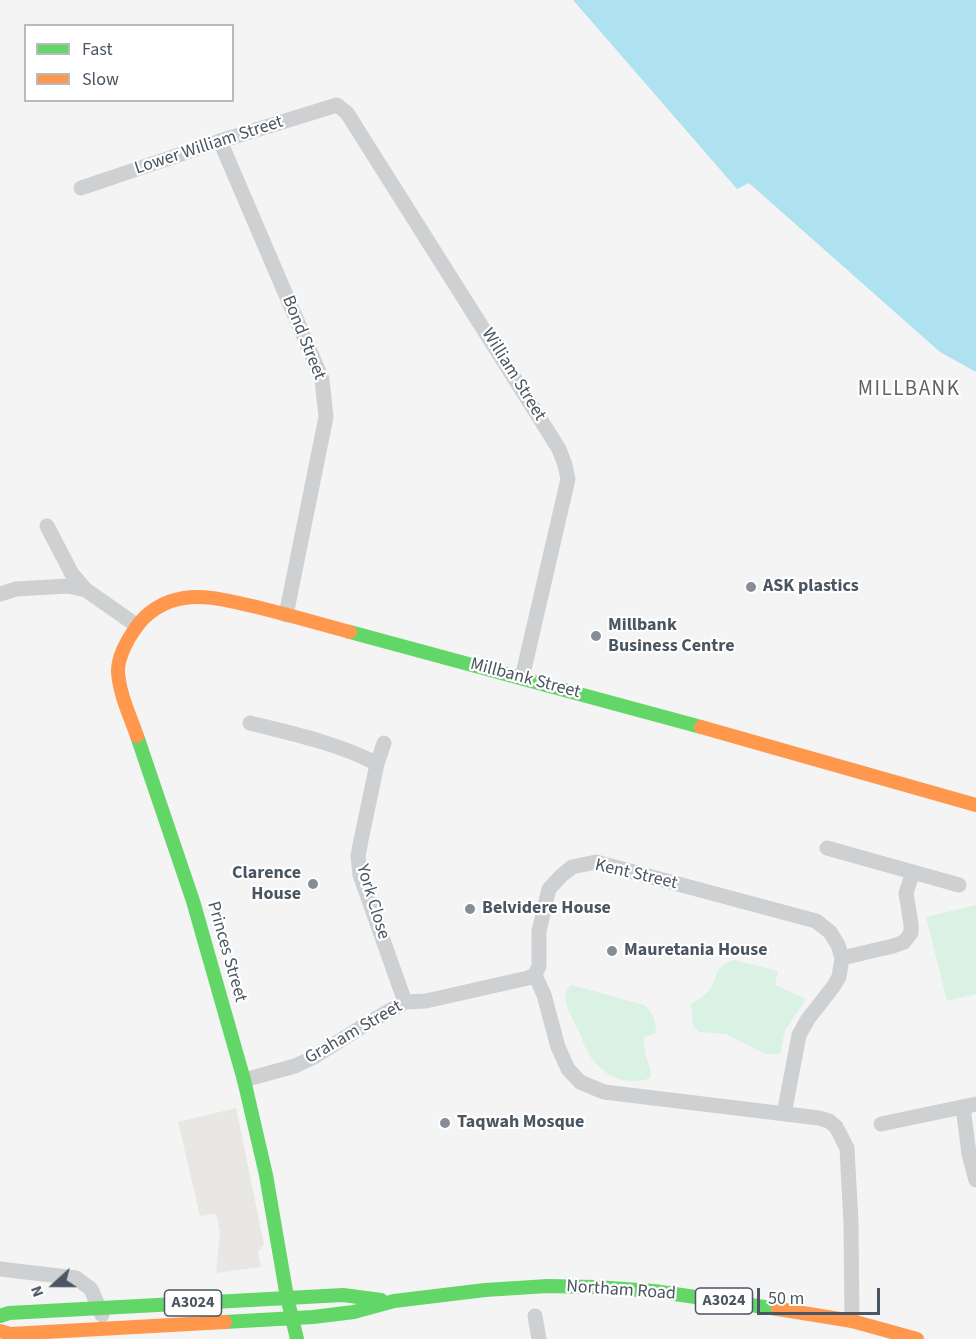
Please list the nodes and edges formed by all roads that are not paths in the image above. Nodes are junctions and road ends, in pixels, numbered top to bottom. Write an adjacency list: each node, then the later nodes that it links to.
1 (337, 105): 2 (street, Lower William Street); 9 (street, William Street)
2 (220, 141): 3 (street, Lower William Street); 7 (street, Bond Street)
3 (81, 188)
4 (47, 526): 5 (street)
5 (86, 590): 6 (street); 8 (street)
6 (0, 594)
7 (286, 615): 8 (street, Millbank Street); 9 (street, Millbank Street)
8 (136, 625): 20 (street, Princes Street)
9 (522, 678): 13 (street, Millbank Street)
10 (250, 723): 12 (street)
11 (384, 743): 12 (street, York Close)
12 (378, 764): 19 (street, York Close)
13 (976, 805)
14 (827, 848): 15 (street)
15 (913, 872): 16 (street); 17 (street)
16 (959, 885)
17 (842, 957): 18 (street, Kent Street); 22 (street)
18 (535, 975): 19 (street, Graham Street); 22 (street, Kent Street)
19 (405, 1002): 20 (street, Graham Street)
20 (244, 1080): 26 (street, Princes Street)
21 (970, 1105): 23 (street); 24 (street)
22 (784, 1114): 32 (street, Kent Street)
23 (881, 1124)
24 (976, 1180)
25 (0, 1269): 28 (street)
26 (287, 1297): 27 (street, Northam Road / A3024); 28 (street, Northam Road / A3024); 31 (street, Princes Street)
27 (394, 1301): 31 (street, Northam Road / A3024); 32 (street, Northam Road / A3024)
28 (100, 1309): 29 (street, A3024); 33 (street)
29 (0, 1316)
30 (535, 1316): 36 (street)
31 (292, 1319): 33 (street, Northam Road / A3024); 35 (street, Princes Street)
32 (852, 1321): 37 (street, Northam Road / A3024)
33 (106, 1330): 34 (street, A3024)
34 (0, 1331)
35 (297, 1339)
36 (539, 1339)
37 (917, 1339)

